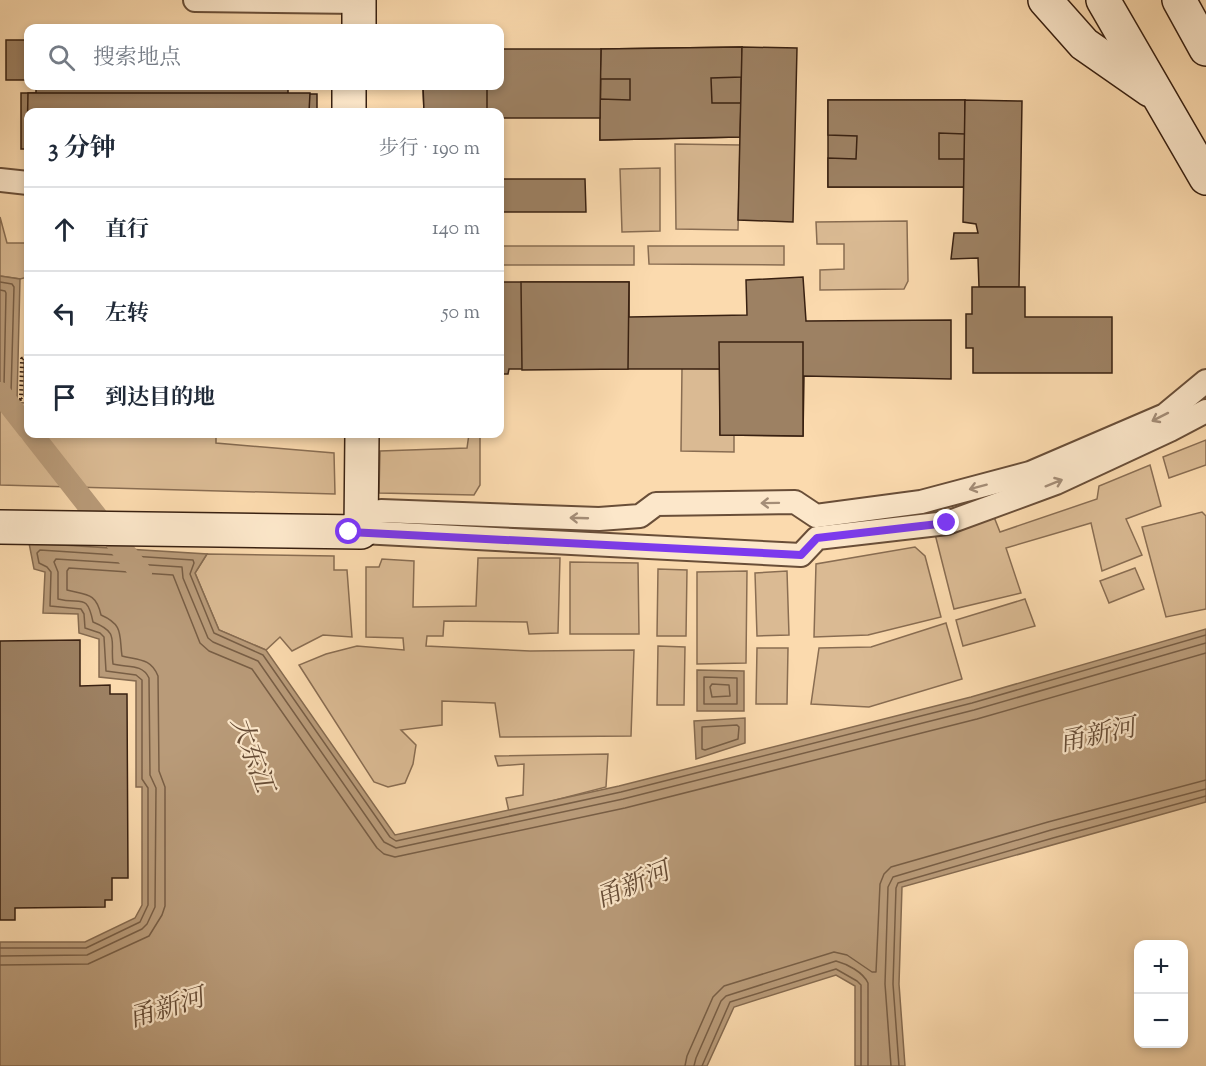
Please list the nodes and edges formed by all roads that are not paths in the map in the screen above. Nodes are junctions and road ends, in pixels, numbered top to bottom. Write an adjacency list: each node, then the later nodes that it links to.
1 (195, 0): 5 (street)
2 (1045, 0): 9 (street)
3 (1103, 0): 9 (street)
4 (1179, 0): 6 (street)
5 (354, 10)
6 (1206, 49)
7 (349, 90): 10 (street)
8 (360, 90): 11 (street)
9 (1160, 98): 12 (street)
10 (349, 108)
11 (360, 108)
12 (1206, 178)
13 (0, 180): 14 (street)
14 (24, 183)
15 (1206, 381): 20 (street, one-way to 20)
16 (1206, 411): 20 (street, one-way to 16)
17 (350, 438): 20 (street)
18 (362, 438): 20 (street)
19 (0, 506): 20 (street)
20 (356, 524): 21 (street)
21 (0, 527)

